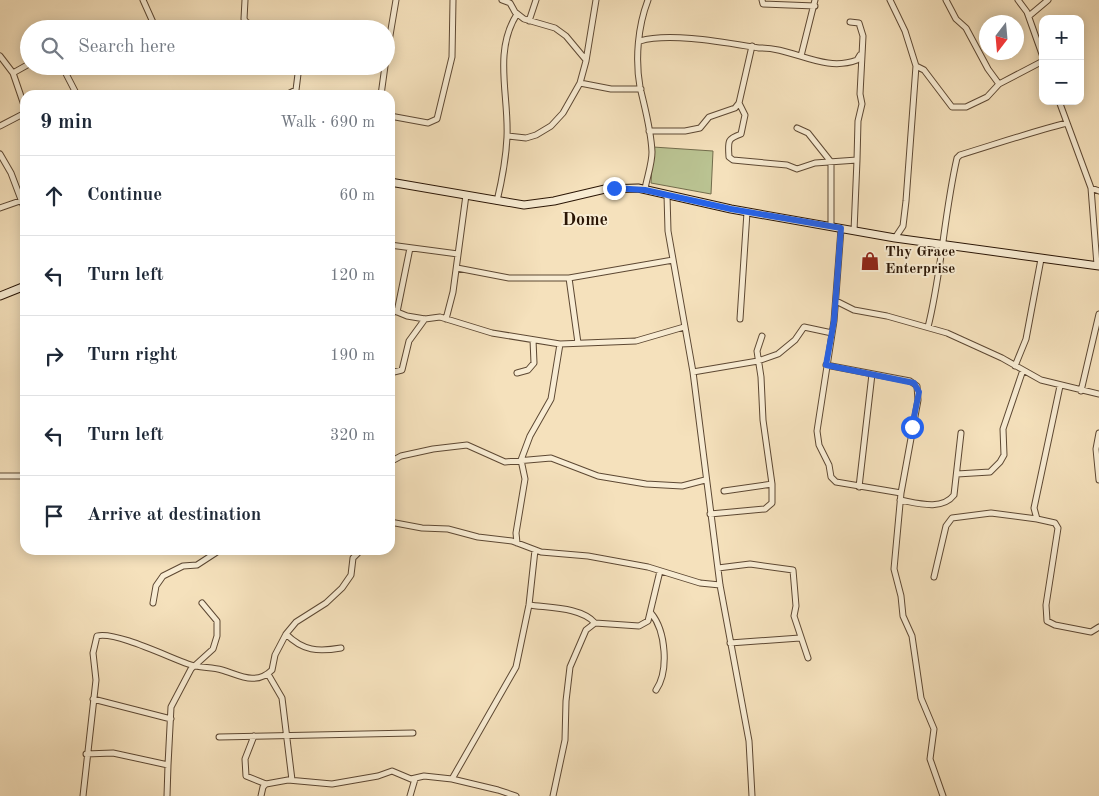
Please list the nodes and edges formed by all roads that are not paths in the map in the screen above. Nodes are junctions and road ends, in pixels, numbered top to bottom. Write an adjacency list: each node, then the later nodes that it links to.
1 (143, 0): 18 (street)
2 (245, 0): 19 (street)
3 (396, 0): 20 (street)
4 (453, 0): 47 (street)
5 (502, 0): 16 (street)
6 (536, 0): 21 (street)
7 (596, 0): 30 (street)
8 (648, 0): 23 (street)
9 (762, 0): 14 (street)
10 (890, 0): 31 (street)
11 (946, 0): 38 (street)
12 (1018, 0): 17 (street)
13 (1048, 0): 17 (street)
14 (788, 2): 15 (street)
15 (815, 3): 28 (street)
16 (517, 14): 21 (street); 52 (street)
17 (1029, 16): 25 (street)
18 (152, 20)
19 (245, 20)
20 (392, 20)
21 (529, 21): 30 (street)
22 (850, 22): 26 (street)
23 (640, 41): 24 (street); 39 (street)
24 (752, 46): 28 (street); 44 (street)
25 (1039, 47)
26 (861, 52): 28 (street); 54 (street)
27 (0, 56): 33 (street)
28 (800, 56)
29 (1041, 60): 38 (street)
30 (586, 61): 37 (street)
31 (916, 66): 38 (street); 69 (street)
32 (20, 69): 33 (street)
33 (14, 73): 43 (street)
34 (67, 75): 40 (street)
35 (299, 75): 41 (street)
36 (384, 75): 42 (street)
37 (580, 83): 39 (street); 52 (street)
38 (1000, 84)
39 (641, 89): 51 (street)
40 (74, 90)
41 (298, 90)
42 (382, 90)
43 (20, 92)
44 (739, 103): 51 (street); 55 (street)
45 (1061, 105): 48 (street)
46 (20, 116): 49 (street)
47 (395, 117)
48 (1067, 122): 57 (street); 70 (street)
49 (0, 126)
50 (798, 128): 55 (street)
51 (649, 131): 58 (street)
52 (507, 136): 63 (street)
53 (0, 154): 62 (street)
54 (858, 160): 55 (street); 68 (street)
55 (831, 162): 66 (street)
56 (395, 183): 61 (street)
57 (1091, 188): 59 (street); 76 (street)
58 (645, 190): 60 (street); 63 (street)
59 (1099, 191)
60 (667, 194): 65 (street); 75 (street)
61 (466, 195): 63 (street); 73 (street)
62 (20, 201): 64 (street)
63 (497, 202)
64 (0, 208)
65 (747, 212): 66 (street); 86 (street)
66 (831, 227): 67 (street)
67 (841, 228): 68 (street); 81 (street)
68 (854, 231): 69 (street)
69 (895, 238): 70 (street)
70 (942, 245): 74 (street); 88 (street)
71 (395, 246): 72 (street)
72 (410, 248): 73 (street); 82 (street)
73 (458, 254): 77 (street)
74 (1041, 259): 76 (street); 96 (street)
75 (673, 260): 78 (street); 87 (street)
76 (1098, 266)
77 (457, 268): 78 (street); 85 (street)
78 (568, 278): 92 (street)
79 (20, 288): 80 (street)
80 (0, 296)
81 (836, 300): 88 (street); 89 (street)
82 (397, 312): 84 (street)
83 (1099, 314): 103 (street)
84 (425, 319): 85 (street); 98 (street)
85 (446, 319): 91 (street)
86 (740, 319)
87 (684, 326): 92 (street); 99 (street)
88 (928, 327): 96 (street)
89 (832, 333): 94 (street); 95 (street)
90 (762, 336): 94 (street)
91 (533, 340): 93 (street); 100 (street)
92 (578, 343): 93 (street)
93 (560, 344): 108 (street)
94 (758, 360): 99 (street); 114 (street)
95 (826, 365): 101 (street); 115 (street)
96 (1015, 366): 97 (street)
97 (1023, 370): 102 (street); 109 (street)
98 (395, 372)
99 (693, 372): 112 (street)
100 (517, 374)
101 (872, 374): 115 (street); 117 (street)
102 (1060, 386): 103 (street); 120 (street)
103 (1081, 391): 104 (street)
104 (1099, 394)
105 (1099, 432): 113 (street)
106 (961, 433): 109 (street)
107 (395, 459): 108 (street)
108 (521, 460): 112 (street); 122 (street)
109 (956, 474): 118 (street)
110 (0, 476): 111 (street)
111 (20, 476)
112 (706, 480): 119 (street)
113 (1099, 480)
114 (772, 484): 116 (street); 119 (street)
115 (859, 487): 117 (street)
116 (724, 491)
117 (901, 494): 118 (street)
118 (900, 500): 163 (street)
119 (710, 514): 126 (street)
120 (1037, 519): 128 (street); 135 (street)
121 (395, 523): 122 (street)
122 (517, 543): 123 (street)
123 (535, 550): 127 (street); 132 (street)
124 (212, 555): 131 (street)
125 (356, 555): 136 (street)
126 (718, 568): 129 (street); 137 (street)
127 (660, 571): 129 (street); 133 (street)
128 (934, 577)
129 (720, 585): 138 (street)
130 (202, 602): 141 (street)
131 (153, 603)
132 (530, 605): 134 (street); 154 (street)
133 (651, 613): 134 (street); 143 (street)
134 (595, 623): 161 (street)
135 (1099, 628)
136 (286, 634): 139 (street); 142 (street)
137 (800, 638): 138 (street); 140 (street)
138 (730, 643): 162 (street)
139 (341, 648)
140 (808, 658)
141 (195, 665): 142 (street); 144 (street); 145 (street)
142 (268, 674): 147 (street)
143 (656, 690)
144 (93, 699): 145 (street); 150 (street)
145 (171, 719): 151 (street)
146 (413, 733): 147 (street)
147 (288, 735): 148 (street); 153 (street)
148 (254, 736): 149 (street); 155 (street)
149 (219, 737)
150 (86, 754): 151 (street); 156 (street)
151 (168, 765): 157 (street)
152 (415, 779): 153 (street); 154 (street); 159 (street)
153 (292, 780): 155 (street)
154 (452, 780): 160 (street)
155 (266, 784): 158 (street)
156 (83, 796)
157 (167, 796)
158 (261, 796)
159 (410, 796)
160 (516, 796)
161 (553, 796)
162 (752, 796)
163 (943, 796)

